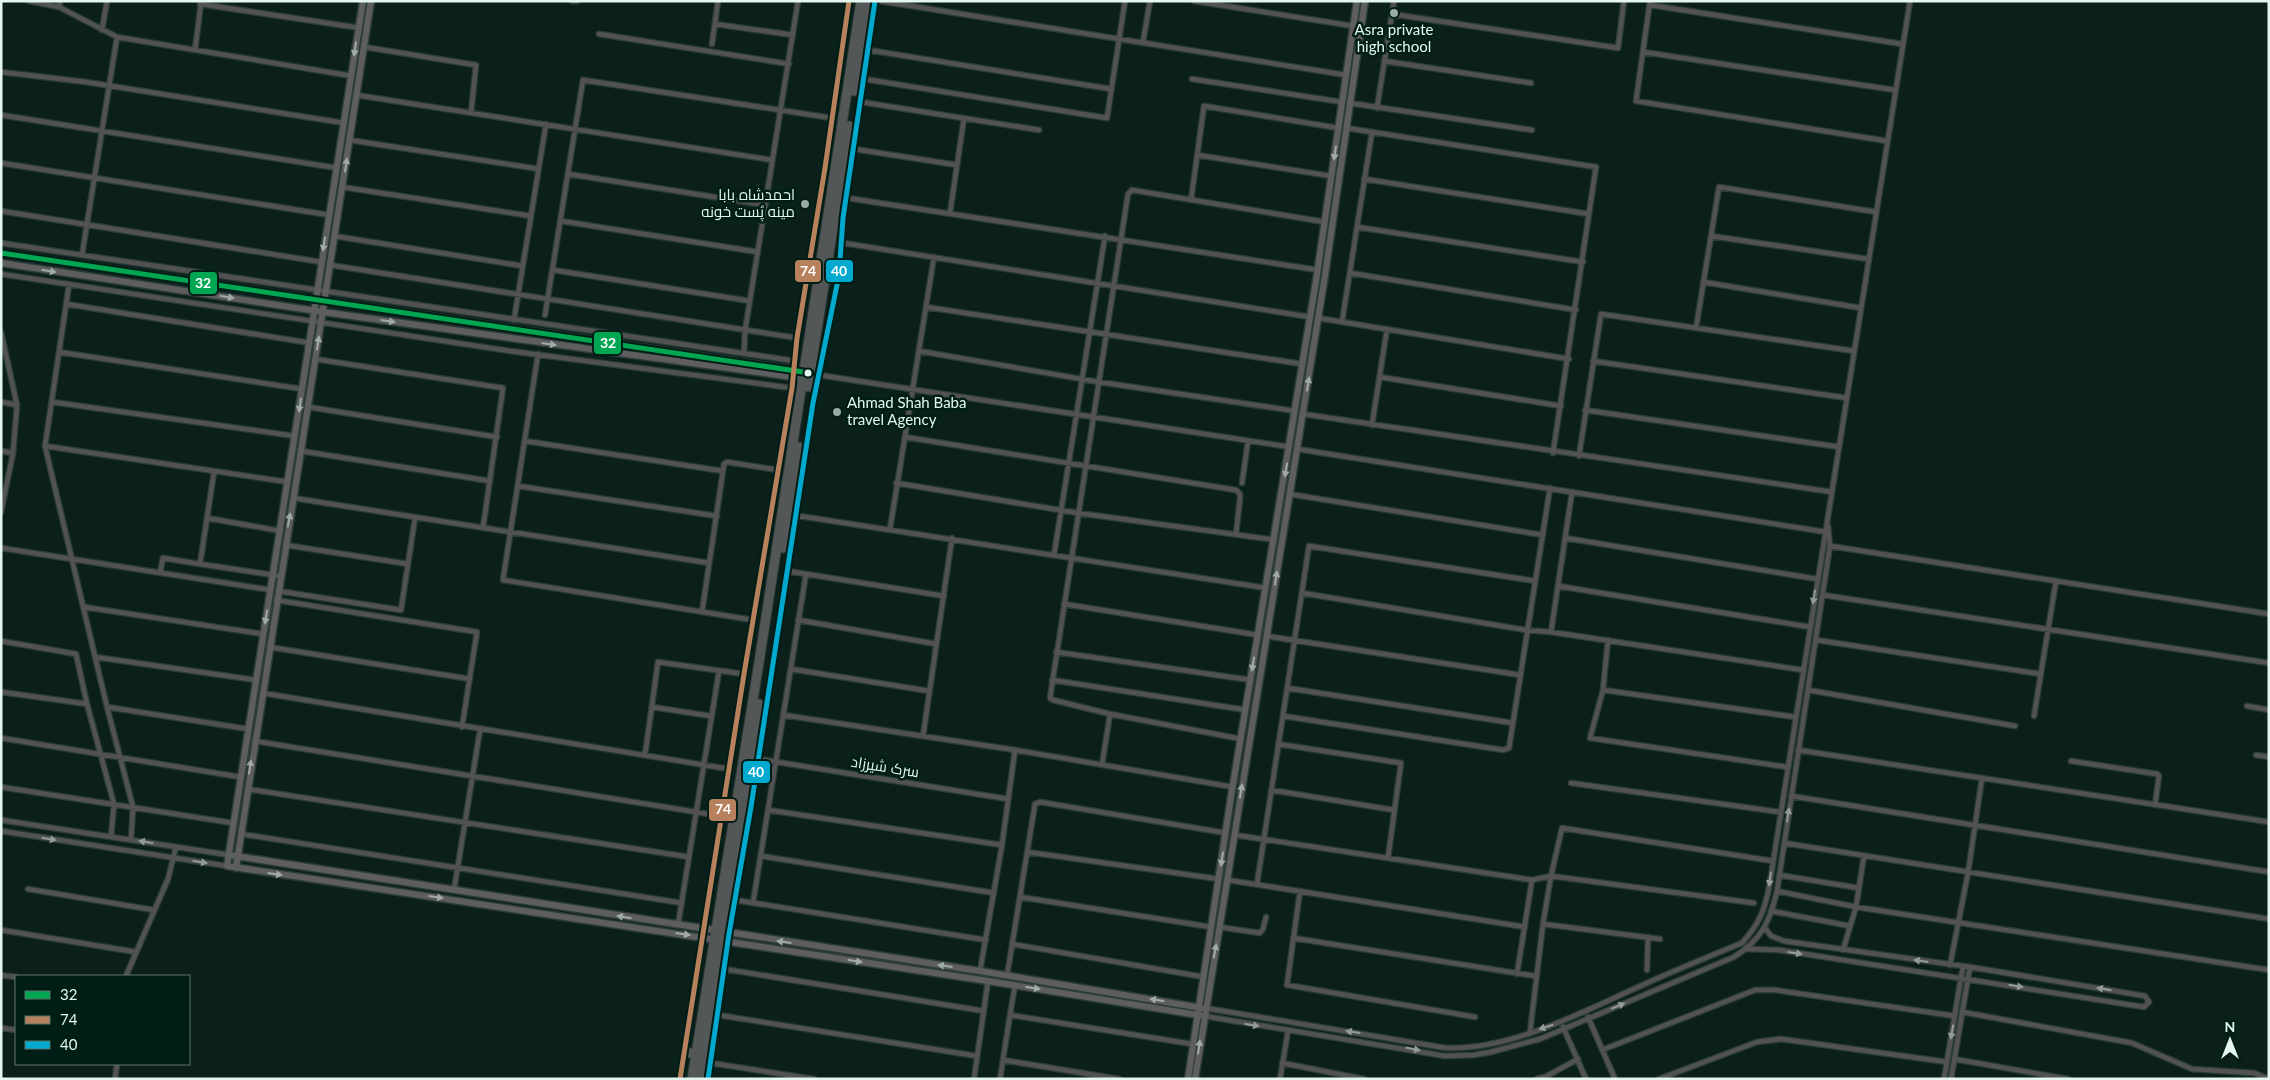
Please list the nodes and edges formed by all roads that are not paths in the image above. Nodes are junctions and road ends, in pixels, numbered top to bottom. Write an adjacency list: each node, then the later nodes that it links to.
1 (29, 1): 24 (street)
2 (107, 1): 29 (street)
3 (362, 1): 28 (street)
4 (371, 1): 30 (street)
5 (572, 1): 6 (street)
6 (577, 1)
7 (718, 1): 26 (street)
8 (798, 1): 32 (street)
9 (849, 1): 60 (street)
10 (861, 1): 161 (highway)
11 (868, 1): 161 (highway)
12 (875, 1): 40 (street)
13 (880, 1): 34 (street)
14 (1125, 1): 34 (street)
15 (1150, 1): 35 (street)
16 (1194, 1): 27 (street)
17 (1357, 1): 27 (street)
18 (1365, 1): 55 (street)
19 (1394, 1): 25 (street)
20 (1624, 1): 25 (street)
21 (1910, 1): 37 (street)
22 (201, 3): 28 (street); 39 (street)
23 (1650, 3): 37 (street); 41 (street)
24 (60, 4): 29 (street)
25 (1392, 14): 42 (street)
26 (715, 24): 32 (street); 36 (street)
27 (1353, 26): 45 (street)
28 (358, 28): 30 (street); 46 (street, one-way to 46)
29 (102, 30): 33 (street)
30 (366, 30): 38 (street)
31 (599, 34): 43 (street)
32 (793, 35): 43 (street)
33 (117, 37): 39 (street); 50 (street)
34 (1119, 38): 35 (street); 51 (street)
35 (1143, 42): 45 (street)
36 (712, 44)
37 (1902, 44): 52 (street)
38 (364, 47): 53 (street); 58 (street)
39 (195, 50): 46 (street)
40 (868, 50): 47 (street); 51 (street)
41 (1643, 52): 52 (street); 71 (street)
42 (1384, 61): 49 (street); 56 (street)
43 (789, 64): 57 (street)
44 (1, 72): 50 (street)
45 (1346, 75): 55 (street)
46 (352, 76): 62 (street)
47 (864, 79): 51 (street); 54 (street)
48 (1192, 79): 55 (street)
49 (1532, 83)
50 (109, 87): 62 (street); 68 (street)
51 (1111, 89)
52 (1895, 90): 71 (street)
53 (356, 95): 58 (street); 70 (street)
54 (861, 102): 61 (street); 72 (street)
55 (1346, 102): 56 (street); 64 (street)
56 (1377, 108): 67 (street)
57 (781, 111): 60 (street); 65 (street); 74 (street)
58 (471, 113): 63 (street)
59 (1, 116): 68 (street)
60 (832, 118): 147 (street)
61 (964, 118): 66 (street); 76 (street)
62 (344, 123): 77 (street)
63 (546, 124): 65 (street); 78 (street)
64 (1342, 128): 69 (street); 73 (street); 80 (street, one-way to 80); 136 (street)
65 (575, 129): 74 (street); 79 (street)
66 (1039, 130)
67 (1532, 130)
68 (102, 131): 77 (street); 81 (street)
69 (1372, 132): 82 (street); 90 (street)
70 (350, 140): 78 (street); 83 (street, one-way to 70)
71 (1887, 141): 88 (street)
72 (854, 149): 76 (street); 84 (street)
73 (1197, 155): 80 (street); 85 (street)
74 (772, 160): 86 (street)
75 (1, 163): 81 (street)
76 (957, 165): 89 (street)
77 (337, 168): 91 (street)
78 (539, 169): 92 (street)
79 (568, 174): 86 (street); 93 (street)
80 (1331, 176): 94 (street)
81 (94, 178): 91 (street); 95 (street)
82 (1364, 180): 90 (street); 96 (street)
83 (342, 187): 92 (street); 97 (street)
84 (847, 198): 89 (street); 102 (street)
85 (1191, 200): 94 (street); 100 (street)
86 (765, 205): 103 (street)
87 (1, 211): 95 (street)
88 (1876, 212): 99 (street); 107 (street)
89 (950, 213): 98 (street)
90 (1589, 214): 109 (street)
91 (328, 215): 108 (street, one-way to 108)
92 (531, 216): 112 (street)
93 (561, 221): 103 (street); 113 (street)
94 (1324, 222): 114 (street)
95 (87, 225): 105 (street); 108 (street)
96 (1357, 227): 109 (street); 115 (street)
97 (334, 236): 111 (street); 112 (street)
98 (1105, 236): 100 (street); 118 (street)
99 (1711, 236): 107 (street); 117 (street)
100 (1121, 239): 114 (street); 120 (street)
101 (1, 243): 105 (street)
102 (843, 243): 106 (street); 161 (street)
103 (758, 252): 127 (street)
104 (1, 253): 125 (street)
105 (82, 255): 121 (street)
106 (934, 257): 118 (street); 129 (street)
107 (1868, 259): 130 (street)
108 (321, 262): 121 (street)
109 (1583, 262): 132 (street)
110 (1, 263): 131 (street, one-way to 131)
111 (330, 265): 122 (street); 123 (street)
112 (523, 266): 123 (street)
113 (553, 270): 124 (street); 127 (street)
114 (1318, 270): 135 (street)
115 (1350, 273): 132 (street); 140 (street)
116 (1, 274): 119 (street)
117 (1703, 282): 130 (street); 141 (street)
118 (1098, 284): 120 (street); 144 (street)
119 (69, 285): 128 (street); 138 (street)
120 (1114, 287): 135 (street); 146 (street)
121 (318, 291): 122 (street); 125 (street)
122 (326, 293): 126 (street); 137 (street)
123 (519, 294): 124 (street); 137 (street)
124 (548, 298): 134 (street); 143 (street)
125 (316, 300): 126 (street); 131 (street)
126 (324, 301): 133 (street); 160 (street)
127 (750, 301): 143 (street)
128 (66, 304): 148 (street); 151 (street)
129 (926, 306): 144 (street); 149 (street)
130 (1861, 308): 150 (street)
131 (315, 310): 133 (street); 138 (street)
132 (1576, 310): 156 (street)
133 (323, 312): 139 (street); 160 (street, one-way to 160)
134 (545, 315)
135 (1310, 317): 159 (street)
136 (1318, 318): 140 (street); 177 (street, one-way to 136)
137 (514, 320): 152 (street)
138 (313, 321): 139 (street); 148 (street)
139 (321, 322): 154 (street); 155 (street, one-way to 139)
140 (1342, 322): 142 (street)
141 (1696, 328): 150 (street); 157 (street)
142 (1386, 329): 156 (street); 162 (street)
143 (745, 331): 147 (street); 152 (street)
144 (1090, 331): 146 (street); 163 (street)
145 (1, 332): 153 (street)
146 (1107, 334): 159 (street); 164 (street)
147 (797, 338): 158 (street)
148 (310, 343): 167 (street)
149 (919, 351): 163 (street); 166 (street)
150 (1854, 351): 168 (street)
151 (59, 352): 167 (street); 170 (street)
152 (744, 352): 158 (street)
153 (4, 354): 171 (street)
154 (538, 354): 165 (street); 184 (street)
155 (315, 359): 173 (street); 181 (street)
156 (1569, 359): 172 (street)
157 (1593, 360): 168 (street); 174 (street)
158 (795, 361): 160 (street)
159 (1302, 364): 175 (street)
160 (793, 374): 161 (street); 165 (street)
161 (809, 376): 166 (street); 212 (highway); 406 (highway)
162 (1380, 377): 172 (street); 179 (street)
163 (1082, 379): 164 (street); 176 (street)
164 (1099, 382): 175 (street); 178 (street)
165 (792, 388): 195 (street)
166 (912, 388): 176 (street); 182 (street)
167 (302, 389): 180 (street, one-way to 180)
168 (1847, 398): 186 (street)
169 (1, 402): 171 (street)
170 (52, 402): 180 (street); 185 (street)
171 (17, 404): 190 (street)
172 (1561, 406): 191 (street)
173 (308, 407): 181 (street); 189 (street)
174 (1585, 410): 186 (street); 192 (street)
175 (1295, 411): 187 (street)
176 (1077, 413): 178 (street); 193 (street)
177 (1303, 414): 179 (street); 187 (street)
178 (1095, 416): 183 (street); 194 (street)
179 (1372, 425): 191 (street)
180 (295, 436): 199 (street)
181 (497, 437): 198 (street)
182 (905, 437): 193 (street); 200 (street)
183 (1248, 440): 187 (street); 201 (street)
184 (525, 441): 196 (street); 202 (street)
185 (45, 446): 197 (street); 232 (street)
186 (1839, 447): 205 (street)
187 (1293, 448): 203 (street); 206 (street); 225 (street, one-way to 225)
188 (1, 451): 190 (street)
189 (302, 451): 198 (street); 207 (street)
190 (13, 453): 208 (street)
191 (1553, 453): 192 (street)
192 (1578, 456): 205 (street)
193 (1069, 463): 194 (street); 209 (street)
194 (1086, 466): 211 (street); 221 (street)
195 (778, 470): 196 (street); 256 (street)
196 (723, 471): 213 (street)
197 (214, 472): 199 (street); 214 (street)
198 (490, 481): 216 (street)
199 (288, 482): 218 (street)
200 (896, 483): 209 (street); 217 (street)
201 (1242, 483)
202 (518, 486): 213 (street); 219 (street)
203 (1550, 488): 204 (street); 222 (street)
204 (1572, 492): 220 (street); 224 (street)
205 (1832, 492): 220 (street)
206 (1290, 494): 222 (street); 250 (street, one-way to 206)
207 (293, 498): 215 (street); 226 (street, one-way to 207)
208 (2, 501): 210 (street)
209 (1061, 510): 211 (street); 230 (street)
210 (1, 512)
211 (1078, 513): 221 (street); 231 (street)
212 (793, 515): 217 (street); 227 (highway)
213 (716, 516): 233 (street)
214 (207, 518): 218 (street); 234 (street)
215 (415, 518): 216 (street); 235 (street)
216 (483, 528): 219 (street)
217 (890, 529): 223 (street)
218 (280, 531): 239 (street)
219 (510, 532): 233 (street); 254 (street)
220 (1827, 532): 228 (street); 240 (street)
221 (1236, 534): 225 (street)
222 (1542, 535): 241 (street)
223 (952, 538): 230 (street); 248 (street)
224 (1565, 538): 240 (street); 243 (street)
225 (1275, 540): 244 (street)
226 (285, 546): 235 (street); 239 (street)
227 (787, 546): 236 (street); 406 (highway)
228 (1830, 546): 242 (street); 247 (street)
229 (1, 548): 232 (street)
230 (1054, 554): 231 (street)
231 (1071, 557): 244 (street); 252 (street)
232 (72, 559): 237 (street); 253 (street)
233 (710, 563): 254 (street)
234 (200, 564): 237 (street); 239 (street)
235 (408, 564): 245 (street)
236 (787, 571): 238 (street); 319 (street)
237 (160, 573): 245 (street)
238 (806, 574): 248 (street); 257 (street)
239 (277, 576): 245 (street)
240 (1817, 579): 258 (street, one-way to 258)
241 (1535, 581): 246 (street); 260 (street)
242 (2056, 581): 255 (street); 259 (street)
243 (1558, 586): 258 (street); 261 (street)
244 (1266, 588): 249 (street)
245 (274, 590): 251 (street); 262 (street, one-way to 262)
246 (1302, 593): 260 (street); 268 (street)
247 (1823, 595): 259 (street); 266 (street)
248 (944, 596): 269 (street)
249 (1264, 598): 250 (street); 263 (street)
250 (1272, 599): 264 (street)
251 (276, 600): 270 (street); 280 (street)
252 (1064, 604): 263 (street); 271 (street)
253 (84, 607): 262 (street); 272 (street)
254 (702, 612): 256 (street)
255 (2269, 614)
256 (753, 620): 277 (street)
257 (798, 620): 269 (street); 274 (street)
258 (1810, 627): 275 (street)
259 (2048, 629): 273 (street); 278 (street)
260 (1526, 630): 261 (street); 279 (street)
261 (1551, 632): 265 (street)
262 (263, 634): 281 (street)
263 (1258, 635): 283 (street, one-way to 283)
264 (1266, 636): 268 (street); 352 (street, one-way to 264)
265 (1608, 640): 275 (street); 285 (street)
266 (1816, 640): 278 (street); 286 (street)
267 (1, 641): 290 (street)
268 (1294, 641): 279 (street); 284 (street)
269 (936, 644): 287 (street)
270 (269, 646): 280 (street); 289 (street)
271 (1056, 652): 282 (street); 283 (street)
272 (95, 657): 281 (street); 292 (street)
273 (2269, 663)
274 (790, 669): 287 (street); 297 (street)
275 (1803, 670): 301 (street)
276 (719, 671): 277 (street); 293 (street); 298 (street)
277 (744, 674): 325 (street)
278 (2041, 674): 300 (street)
279 (1520, 675): 302 (street)
280 (470, 679): 304 (street)
281 (256, 680): 305 (street)
282 (1052, 680): 294 (street); 296 (street)
283 (1250, 680): 294 (street)
284 (1287, 688): 299 (street); 302 (street)
285 (1603, 690): 301 (street); 324 (street)
286 (1808, 690): 303 (street); 313 (street)
287 (930, 691): 307 (street)
288 (1, 692): 290 (street)
289 (262, 694): 304 (street); 310 (street)
290 (87, 704): 314 (street)
291 (2247, 706): 295 (street)
292 (107, 707): 305 (street); 317 (street)
293 (652, 707): 298 (street); 315 (street)
294 (1246, 710): 309 (street)
295 (2269, 710)
296 (1110, 714): 309 (street); 323 (street)
297 (783, 715): 307 (street); 320 (street)
298 (712, 716): 322 (street)
299 (1283, 716): 302 (street); 311 (street)
300 (2034, 716)
301 (1795, 717): 324 (street)
302 (1512, 723)
303 (2015, 726)
304 (462, 727): 306 (street)
305 (248, 729): 327 (street)
306 (480, 730): 315 (street); 326 (street)
307 (923, 736): 312 (street)
308 (1, 738): 314 (street)
309 (1241, 739): 331 (street)
310 (254, 741): 326 (street); 332 (street, one-way to 310)
311 (1278, 744): 333 (street); 340 (street)
312 (1015, 750): 323 (street); 335 (street)
313 (1798, 750): 328 (street); 334 (street)
314 (101, 754): 317 (street); 336 (street)
315 (645, 755): 322 (street)
316 (2256, 755): 318 (street)
317 (120, 757): 327 (street); 338 (street)
318 (2269, 757)
319 (758, 759): 320 (street, سرک شیرزاد); 386 (street)
320 (776, 762): 335 (street, سرک شیرزاد); 339 (street)
321 (2071, 762): 337 (street)
322 (703, 765): 325 (street); 341 (street)
323 (1102, 765): 331 (street)
324 (1787, 767): 342 (street)
325 (729, 769): 343 (street)
326 (472, 775): 341 (street); 347 (street)
327 (240, 776): 346 (street)
328 (1982, 778): 337 (street); 348 (street)
329 (1572, 782): 342 (street)
330 (1, 787): 336 (street)
331 (1233, 787): 350 (street)
332 (247, 789): 347 (street); 351 (street)
333 (1271, 790): 340 (street); 354 (street)
334 (1791, 796): 348 (street); 356 (street, one-way to 334)
335 (1008, 798): 357 (street)
336 (114, 804): 338 (street); 353 (street)
337 (2155, 805): 345 (street)
338 (134, 808): 346 (street); 355 (street)
339 (768, 810): 357 (street); 361 (street)
340 (1394, 810): 366 (street)
341 (696, 812): 343 (street); 365 (street)
342 (1780, 812): 367 (street)
343 (721, 816): 404 (street)
344 (1, 820): 353 (street)
345 (2269, 822)
346 (233, 823): 360 (street)
347 (464, 823): 365 (street); 370 (street)
348 (1975, 826): 371 (street); 372 (street)
349 (1, 831): 364 (street, one-way to 364)
350 (1226, 833): 359 (street); 375 (street, one-way to 375)
351 (240, 834): 363 (street); 370 (street)
352 (1235, 835): 354 (street); 376 (street)
353 (111, 837): 355 (street)
354 (1264, 839): 366 (street); 378 (street)
355 (131, 840): 358 (street, one-way to 355)
356 (1784, 843): 362 (street); 373 (street)
357 (1002, 846): 384 (street)
358 (176, 847): 360 (street); 364 (street)
359 (1027, 852): 375 (street); 385 (street)
360 (229, 856): 363 (street); 368 (street)
361 (761, 856): 384 (street); 389 (street)
362 (1864, 856): 372 (street); 379 (street)
363 (237, 857): 369 (street); 381 (street)
364 (174, 858): 368 (street, one-way to 368); 391 (street)
365 (689, 858): 388 (street)
366 (1388, 858): 377 (street)
367 (1773, 861): 374 (street); 392 (street, one-way to 392)
368 (227, 866): 369 (street)
369 (236, 868): 407 (street, one-way to 407)
370 (458, 868): 381 (street); 388 (street)
371 (2269, 872)
372 (1968, 873): 395 (street); 396 (street)
373 (1779, 875): 379 (street); 383 (street)
374 (1551, 876): 377 (street); 387 (street); 397 (street)
375 (1219, 879): 400 (street)
376 (1228, 880): 378 (street); 401 (street)
377 (1532, 880): 402 (street)
378 (1257, 884): 382 (street)
379 (1859, 888): 390 (street)
380 (28, 889): 391 (street)
381 (454, 890): 398 (street, one-way to 381)
382 (1300, 891): 402 (street); 409 (street)
383 (1776, 892): 390 (street); 393 (street)
384 (994, 893): 411 (street)
385 (1020, 897): 400 (street); 412 (street)
386 (735, 900): 389 (street); 406 (street)
387 (1754, 902)
388 (682, 903): 398 (street)
389 (753, 903): 411 (street)
390 (1856, 907): 396 (street); 399 (street)
391 (154, 910): 415 (street)
392 (1764, 910): 393 (street); 438 (street)
393 (1772, 912): 399 (street); 403 (street)
394 (1266, 918): 401 (street)
395 (2269, 919)
396 (1959, 922): 416 (street); 422 (street)
397 (1543, 924): 408 (street); 428 (street)
398 (678, 925): 404 (street)
399 (1850, 926): 414 (street)
400 (1211, 927): 430 (street)
401 (1220, 927): 436 (street, one-way to 401)
402 (1525, 927): 424 (street)
403 (1765, 928): 413 (street); 414 (street)
404 (704, 929): 406 (street); 407 (street)
405 (1, 930): 415 (street)
406 (722, 936): 407 (street); 419 (street); 420 (street, one-way to 406); 432 (street, one-way to 432); 455 (highway); 467 (highway)
407 (703, 937): 454 (street)
408 (1648, 937): 410 (street); 421 (street)
409 (1293, 938): 424 (street); 444 (street)
410 (1660, 939)
411 (986, 940): 423 (street)
412 (1012, 944): 427 (street); 430 (street)
413 (1747, 949): 431 (street, one-way to 431); 445 (street, one-way to 413)
414 (1843, 950): 416 (street, one-way to 414)
415 (136, 952): 426 (street)
416 (1950, 964): 417 (street)
417 (1963, 966): 418 (street); 431 (street)
418 (1970, 967): 433 (street); 433 (street, one-way to 418)
419 (724, 969): 437 (street); 440 (street)
420 (970, 970): 423 (street); 432 (street)
421 (1647, 970)
422 (2269, 970)
423 (980, 971): 427 (street)
424 (1517, 974): 428 (street)
425 (1, 975): 429 (street)
426 (126, 975)
427 (1007, 976): 436 (street, one-way to 427)
428 (1535, 976): 451 (street)
429 (15, 977)
430 (1204, 977): 436 (street)
431 (1961, 977): 433 (street); 443 (street)
432 (968, 978): 434 (street)
433 (1968, 978): 439 (street)
434 (988, 981): 435 (street); 437 (street)
435 (1014, 985): 441 (street); 442 (street, one-way to 442)
436 (1202, 1008): 442 (street); 451 (street, one-way to 436)
437 (984, 1011): 456 (street)
438 (1586, 1011): 445 (street); 446 (street)
439 (1962, 1012): 457 (street); 484 (street)
440 (718, 1015): 456 (street); 461 (street)
441 (1010, 1015): 452 (street); 458 (street)
442 (1200, 1016): 450 (street, one-way to 450); 452 (street); 474 (street, one-way to 442)
443 (1955, 1016): 453 (street); 460 (street, one-way to 460)
444 (1475, 1017)
445 (1589, 1018): 448 (street); 453 (street)
446 (1561, 1022): 448 (street); 451 (street, one-way to 451)
447 (2, 1029): 449 (street)
448 (1564, 1029): 450 (street, one-way to 448); 459 (street)
449 (15, 1030)
450 (1288, 1031): 462 (street)
451 (1530, 1032)
452 (1192, 1044): 473 (street)
453 (1602, 1050): 479 (street)
454 (684, 1052): 455 (highway); 465 (street)
455 (696, 1054): 466 (highway)
456 (977, 1056): 470 (street)
457 (1954, 1059): 482 (street); 483 (street)
458 (1003, 1060): 471 (street); 472 (street)
459 (1578, 1060): 477 (street); 478 (street)
460 (1947, 1062): 480 (street); 481 (street)
461 (711, 1063): 468 (street); 469 (street)
462 (1282, 1063): 475 (street); 476 (street)
463 (118, 1065): 464 (street)
464 (115, 1079)
465 (680, 1079)
466 (692, 1079)
467 (699, 1079)
468 (708, 1079)
469 (814, 1079)
470 (974, 1079)
471 (1000, 1079)
472 (1119, 1079)
473 (1188, 1079)
474 (1195, 1079)
475 (1280, 1079)
476 (1364, 1079)
477 (1537, 1079)
478 (1586, 1079)
479 (1614, 1079)
480 (1659, 1079)
481 (1944, 1079)
482 (1950, 1079)
483 (2068, 1079)
484 (2269, 1079)

